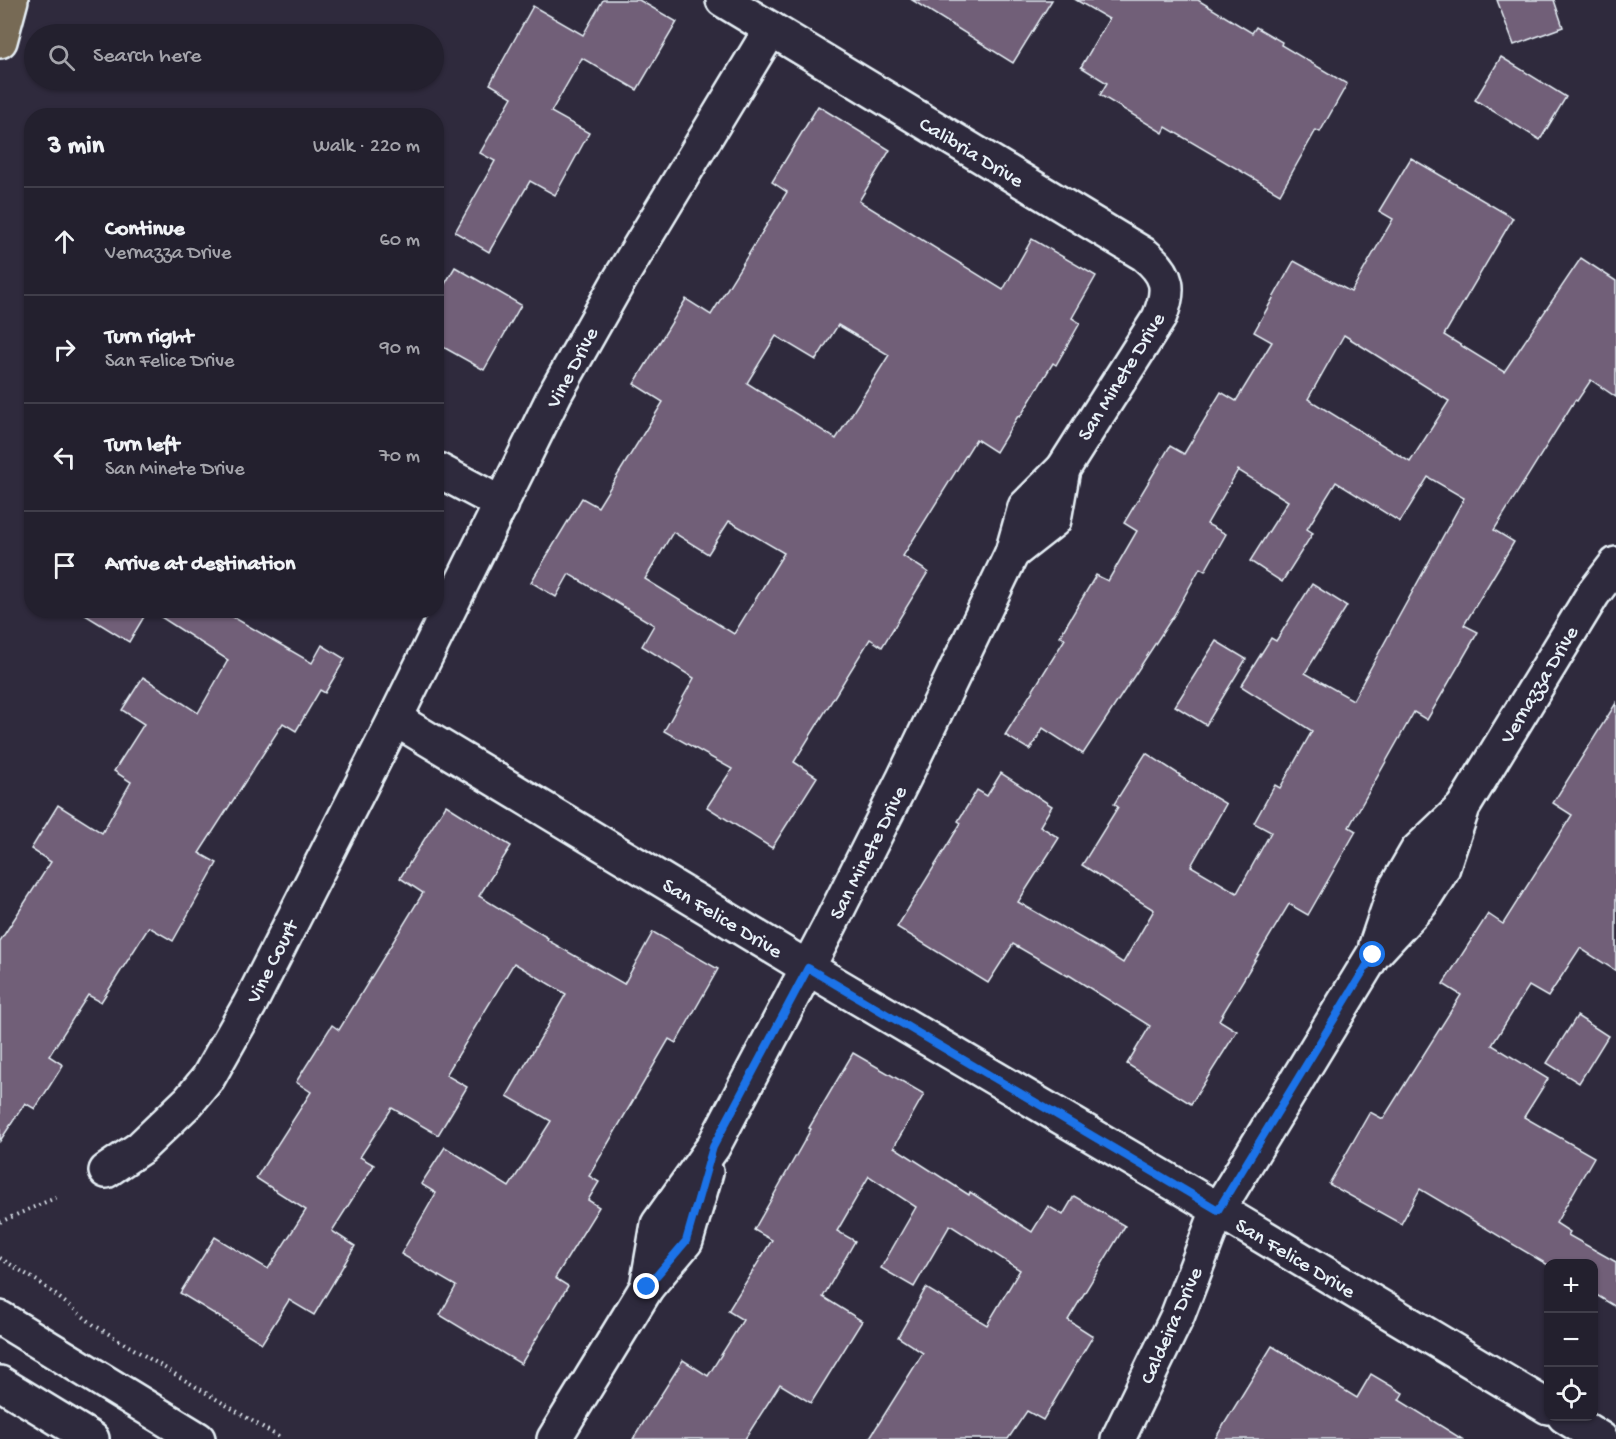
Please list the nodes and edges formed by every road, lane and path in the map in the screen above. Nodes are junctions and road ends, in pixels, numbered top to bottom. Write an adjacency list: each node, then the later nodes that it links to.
1 (11, 0): 4 (main road)
2 (723, 0): 3 (street, Calibria Drive)
3 (771, 29): 5 (street, Calibria Drive); 7 (street, Vine Drive)
4 (0, 41)
5 (1166, 280): 10 (street, San Minete Drive)
6 (444, 473): 7 (street)
7 (502, 504): 9 (street, Vine Drive)
8 (1616, 564): 13 (street, Vernazza Drive)
9 (394, 719): 10 (street, San Felice Drive); 11 (street, Vine Court)
10 (808, 968): 13 (street, San Felice Drive); 23 (street, San Minete Drive)
11 (106, 1171)
12 (57, 1197): 14 (path)
13 (1218, 1210): 18 (street, San Felice Drive); 24 (street, Caldeira Drive)
14 (0, 1222)
15 (0, 1258): 22 (path)
16 (0, 1318): 21 (street)
17 (0, 1383): 20 (street)
18 (1544, 1405)
19 (1572, 1421): 25 (street)
20 (92, 1439)
21 (198, 1439)
22 (282, 1439)
23 (554, 1439)
24 (1118, 1439)
25 (1601, 1439)

